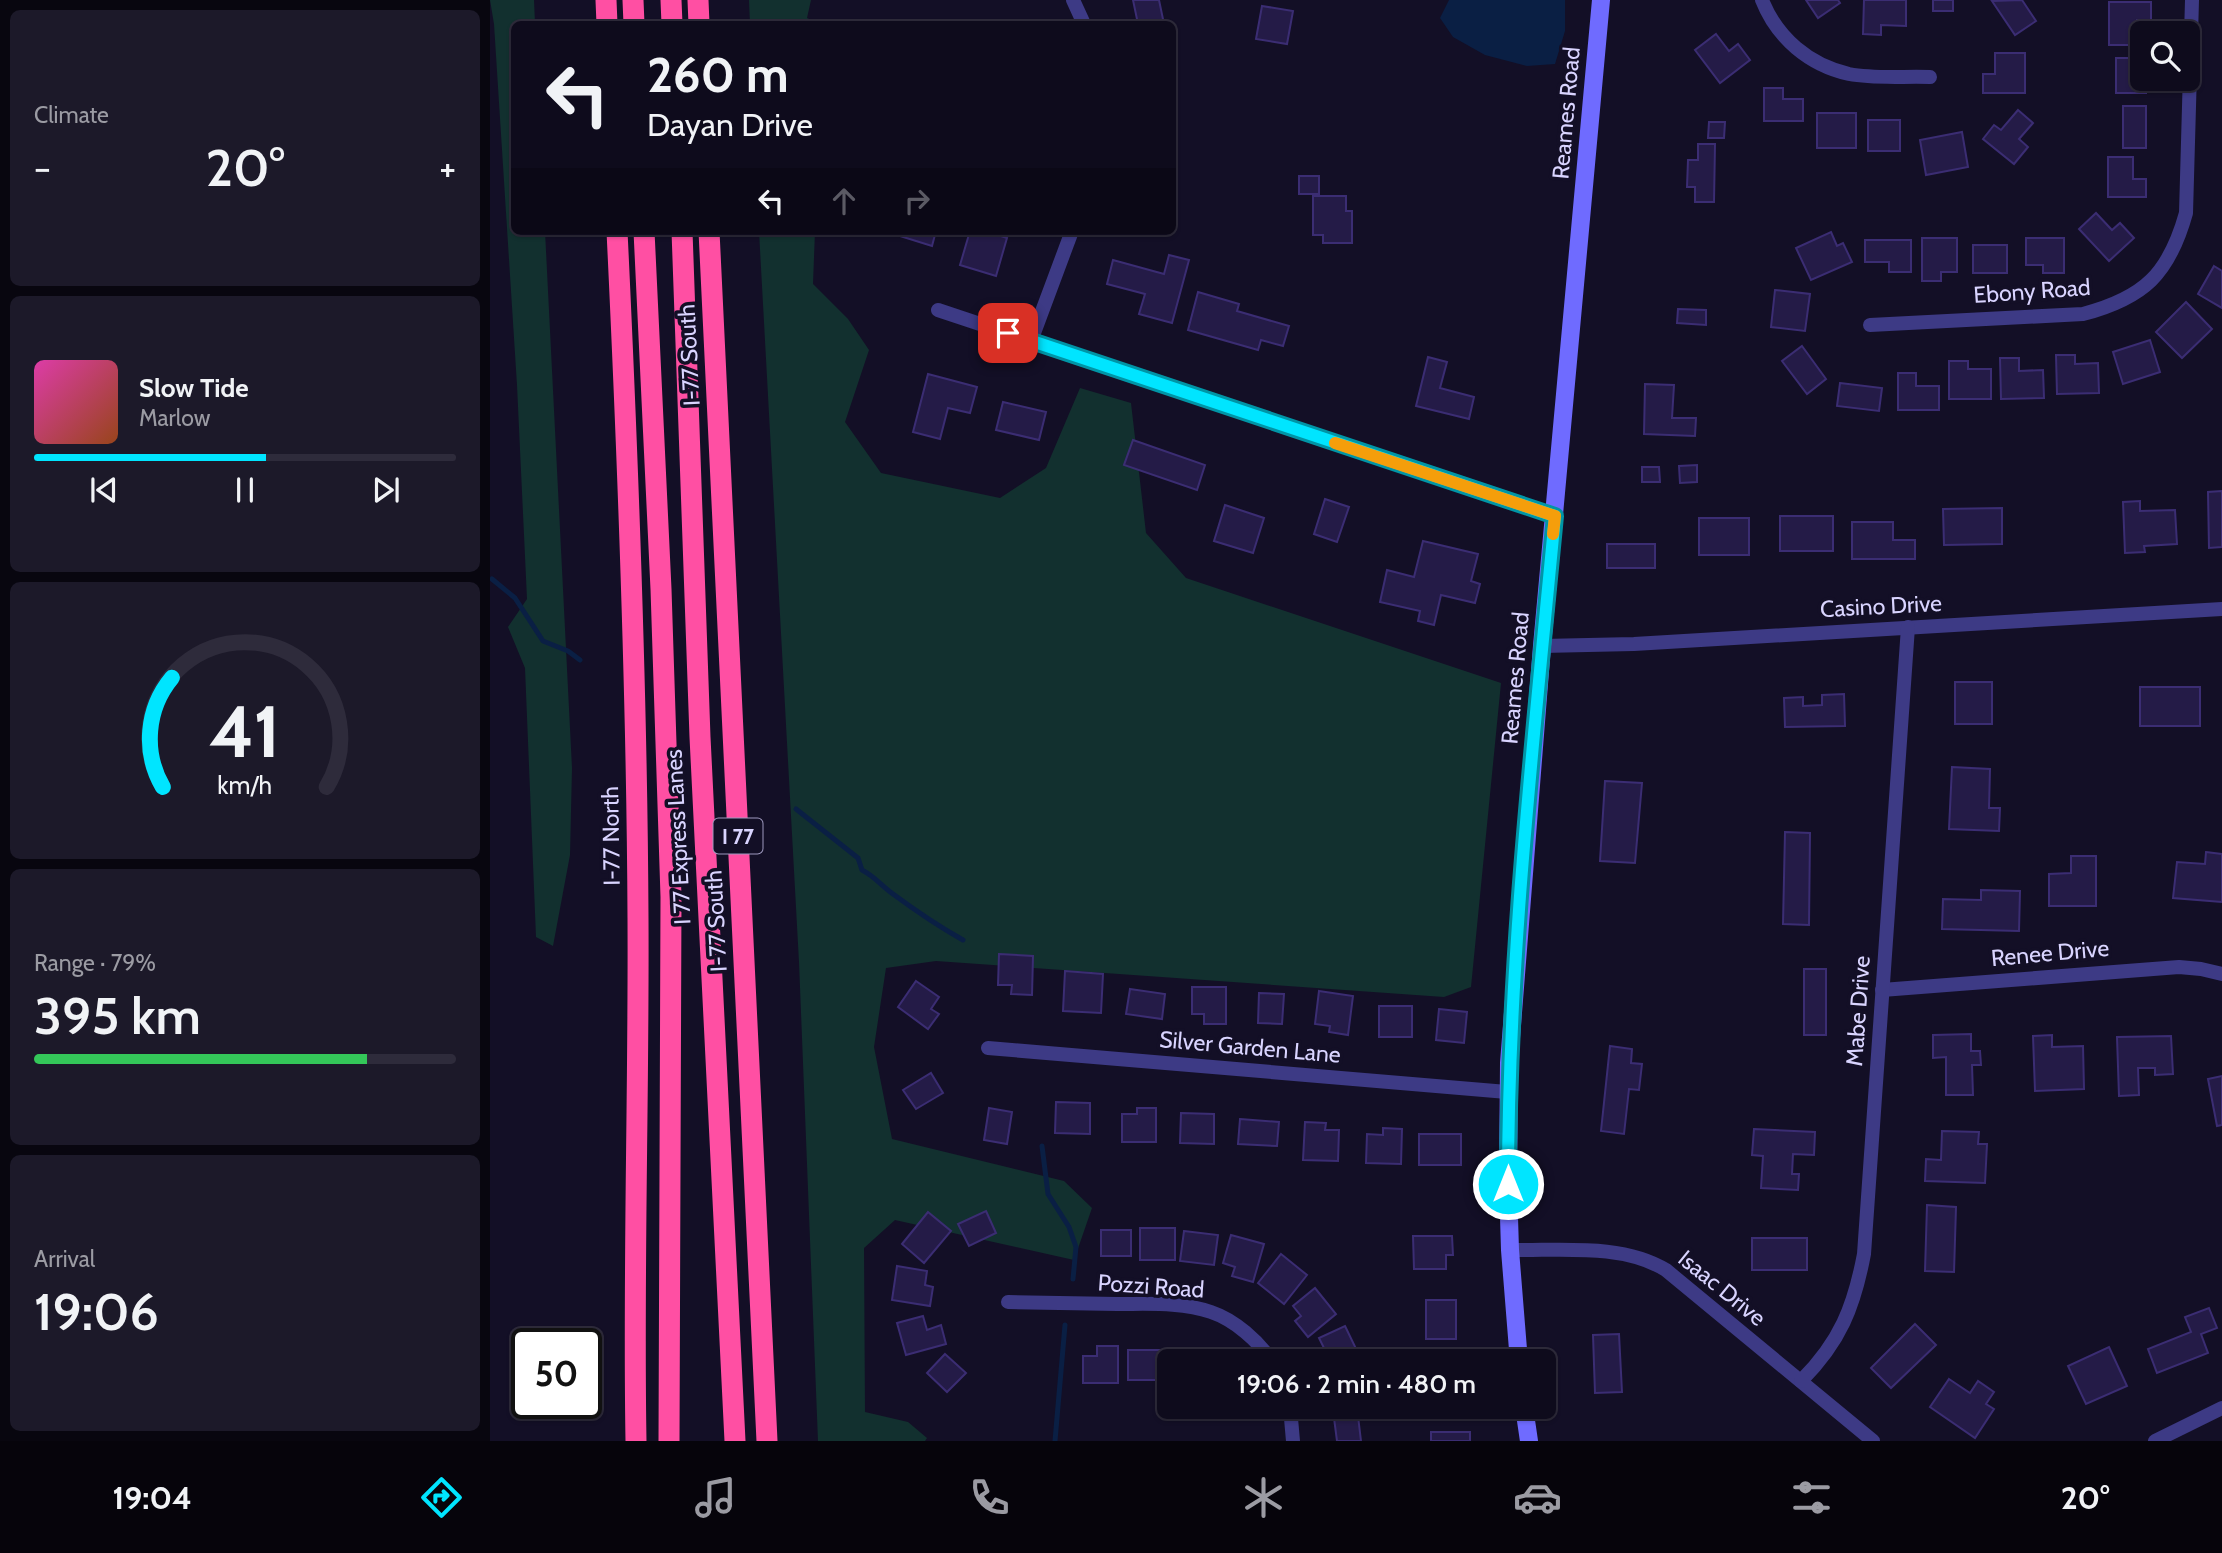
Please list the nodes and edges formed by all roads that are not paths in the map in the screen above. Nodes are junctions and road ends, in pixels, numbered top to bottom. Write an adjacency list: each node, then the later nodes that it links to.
1 (606, 0): 9 (highway)
2 (633, 0): 10 (highway)
3 (671, 0): 11 (highway)
4 (698, 0): 12 (highway)
5 (1073, 0): 13 (street)
6 (1601, 0): 23 (main road, Reames Road)
7 (1762, 0): 14 (street)
8 (2192, 0): 21 (street, Ebony Road)
9 (607, 21)
10 (634, 21)
11 (672, 21)
12 (699, 21)
13 (1083, 21)
14 (1930, 77)
15 (617, 235): 41 (highway, I-77 North)
16 (644, 235): 40 (highway, I 77 Express Lanes)
17 (682, 235): 35 (highway, I 77 Express Lanes / I 77)
18 (709, 235): 44 (highway, I-77 South / I 77)
19 (1071, 235): 22 (street)
20 (938, 310): 22 (street)
21 (1870, 325)
22 (1031, 341): 23 (street)
23 (1555, 516): 26 (main road, Reames Road)
24 (2222, 610): 25 (street, Casino Drive)
25 (1908, 627): 26 (street, Casino Drive); 28 (street, Mabe Drive)
26 (1542, 646): 30 (main road, Reames Road)
27 (2222, 974): 28 (street, Renee Drive)
28 (1882, 990): 36 (street, Mabe Drive)
29 (989, 1048): 30 (street, Silver Garden Lane)
30 (1507, 1092): 31 (main road, Reames Road)
31 (1510, 1250): 34 (main road, Reames Road); 36 (street, Isaac Drive)
32 (1008, 1303): 33 (street, Pozzi Road)
33 (1260, 1349)
34 (1518, 1349)
35 (731, 1375): 42 (highway); 43 (highway, I 77 Express Lanes / I 77)
36 (1801, 1381): 47 (street, Isaac Drive)
37 (2222, 1408): 48 (street)
38 (1291, 1419): 45 (street)
39 (1526, 1419): 46 (main road)
40 (670, 1440)
41 (636, 1441)
42 (721, 1441)
43 (735, 1441)
44 (767, 1441)
45 (1293, 1441)
46 (1529, 1441)
47 (1873, 1441)
48 (2155, 1441)

